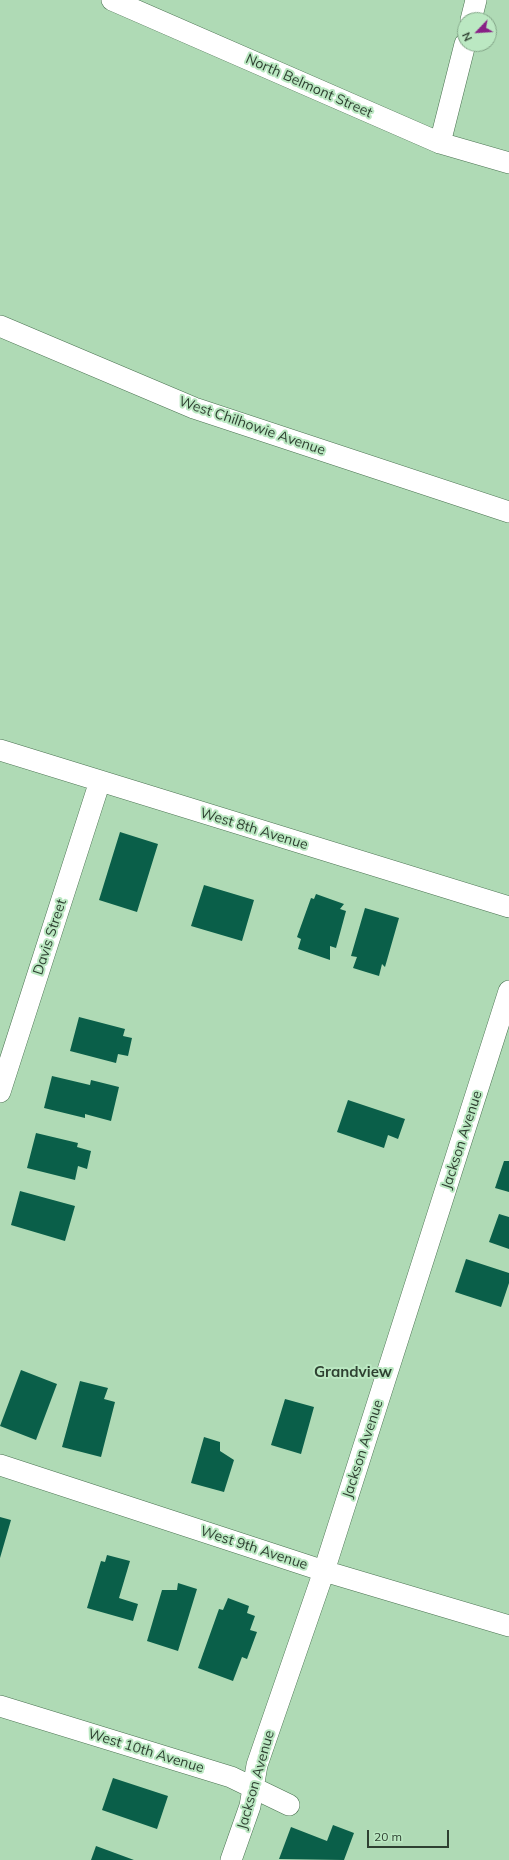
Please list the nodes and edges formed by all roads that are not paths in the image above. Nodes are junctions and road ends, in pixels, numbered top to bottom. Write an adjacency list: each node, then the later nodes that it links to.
1 (112, 0): 5 (street, North Belmont Street)
2 (476, 0): 3 (street)
3 (473, 12)
4 (463, 52): 5 (street)
5 (440, 143): 6 (street, North Belmont Street)
6 (509, 163)
7 (0, 326): 8 (street, West Chilhowie Avenue)
8 (509, 512)
9 (0, 750): 10 (street, West 8th Avenue)
10 (100, 781): 11 (street, West 8th Avenue); 13 (street, Davis Street)
11 (509, 907)
12 (509, 991): 15 (street, Jackson Avenue)
13 (0, 1092)
14 (0, 1465): 15 (street, West 9th Avenue)
15 (324, 1571): 16 (street, West 9th Avenue); 18 (street, Jackson Avenue)
16 (509, 1626)
17 (0, 1706): 18 (street, West 10th Avenue)
18 (253, 1788): 19 (street, West 10th Avenue); 20 (street, Jackson Avenue)
19 (289, 1805)
20 (232, 1860)

